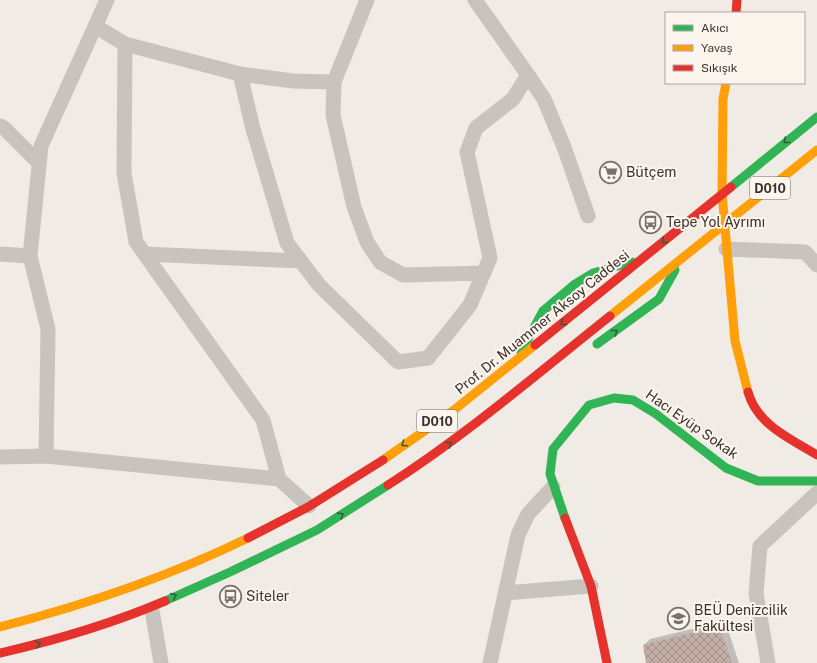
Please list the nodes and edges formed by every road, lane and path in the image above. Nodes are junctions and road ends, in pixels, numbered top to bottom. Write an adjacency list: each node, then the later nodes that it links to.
1 (106, 0): 6 (street)
2 (367, 0): 10 (street)
3 (475, 0): 9 (street)
4 (737, 0): 5 (main road)
5 (736, 12)
6 (95, 26): 7 (street); 15 (street)
7 (125, 44): 8 (street); 21 (street)
8 (240, 74): 10 (street); 24 (street)
9 (528, 75): 17 (street); 27 (street)
10 (334, 82): 27 (street)
11 (726, 84): 16 (main road)
12 (817, 117): 16 (main road, Prof. Dr. Muammer Aksoy Caddesi / D010, one-way to 16)
13 (0, 126): 15 (street)
14 (817, 150): 18 (main road, D010)
15 (39, 163): 22 (street)
16 (722, 193): 18 (main road); 23 (main road, Prof. Dr. Muammer Aksoy Caddesi / D010, one-way to 23)
17 (588, 216)
18 (724, 226): 19 (main road); 25 (main road, D010)
19 (726, 249): 26 (street); 30 (main road)
20 (0, 254): 22 (street)
21 (145, 254): 24 (street); 33 (street)
22 (30, 256): 31 (street)
23 (641, 260): 28 (main road, Prof. Dr. Muammer Aksoy Caddesi / D010, one-way to 28); 28 (main road)
24 (301, 261): 27 (street)
25 (679, 262): 29 (main road, D010); 29 (main road, one-way to 25)
26 (817, 266)
27 (484, 274)
28 (516, 361): 37 (main road, Prof. Dr. Muammer Aksoy Caddesi / D010, one-way to 37)
29 (556, 361): 40 (main road, D010, one-way to 29)
30 (817, 455)
31 (46, 456): 32 (street); 33 (street)
32 (0, 458)
33 (279, 479): 37 (street)
34 (817, 481): 35 (main road, Hacı Eyüp Sokak)
35 (553, 487): 43 (main road, Hacı Eyüp Sokak); 45 (street)
36 (817, 493): 54 (street)
37 (310, 506): 38 (main road, Prof. Dr. Muammer Aksoy Caddesi / D010)
38 (290, 517): 39 (main road); 44 (main road, Prof. Dr. Muammer Aksoy Caddesi / D010)
39 (253, 525)
40 (317, 530): 41 (main road); 48 (main road, D010, one-way to 40)
41 (290, 554)
42 (168, 562): 44 (main road)
43 (591, 586): 45 (street); 53 (main road, Hacı Eyüp Sokak)
44 (126, 590): 49 (main road, Prof. Dr. Muammer Aksoy Caddesi / D010)
45 (505, 593): 52 (street)
46 (180, 604): 47 (main road)
47 (152, 610): 48 (main road); 51 (street)
48 (137, 613): 50 (main road, D010, one-way to 48)
49 (0, 628)
50 (0, 653)
51 (161, 663)
52 (490, 663)
53 (608, 663)
54 (768, 663)

